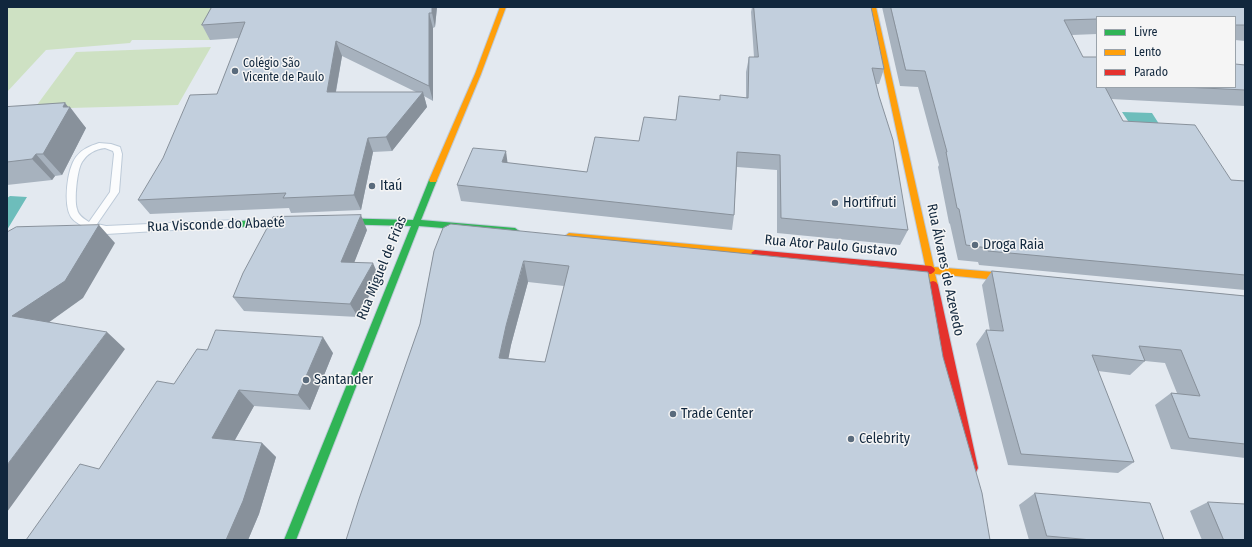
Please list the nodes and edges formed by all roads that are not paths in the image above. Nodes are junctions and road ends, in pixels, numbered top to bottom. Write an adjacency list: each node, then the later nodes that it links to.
1 (503, 7): 5 (street, Rua Miguel de Frias)
2 (873, 7): 10 (street, Rua Álvares de Azevedo)
3 (321, 221): 5 (street)
4 (306, 222): 6 (street, Rua Visconde do Abaeté)
5 (415, 222): 8 (street); 13 (street, Rua Miguel de Frias)
6 (236, 224): 7 (lane, Rua Visconde do Abaeté)
7 (90, 228): 7 (lane)
8 (522, 232)
9 (560, 236): 10 (street, Rua Ator Paulo Gustavo)
10 (931, 270): 11 (street, Rua Ator Paulo Gustavo); 12 (street, Rua Álvares de Azevedo)
11 (1025, 279)
12 (974, 478)
13 (290, 540)

